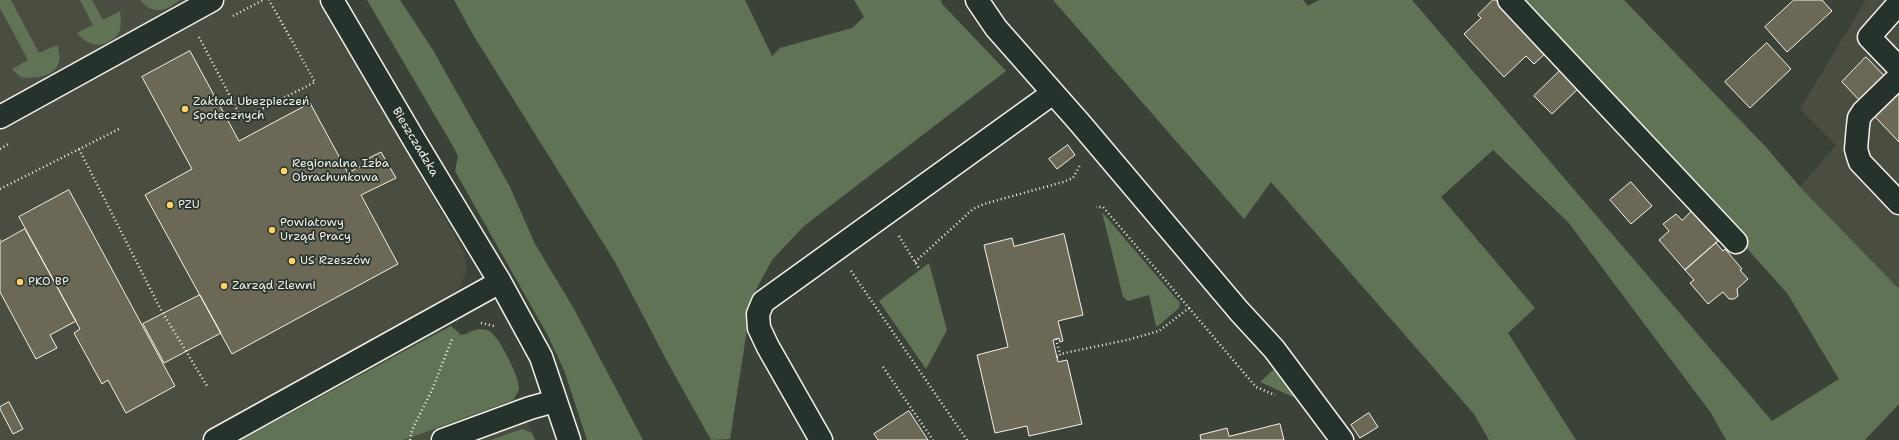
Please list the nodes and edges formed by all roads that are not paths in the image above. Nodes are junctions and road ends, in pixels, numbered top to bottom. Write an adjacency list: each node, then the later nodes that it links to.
1 (212, 0): 9 (street)
2 (332, 0): 12 (street, Bieszczadzka)
3 (977, 0): 8 (street)
4 (1509, 0): 11 (street)
5 (1899, 3): 6 (street)
6 (1899, 68)
7 (1899, 77): 10 (street)
8 (1053, 93): 17 (street); 18 (street)
9 (0, 117)
10 (1899, 203)
11 (1736, 242)
12 (500, 282): 13 (street, Bieszczadzka); 14 (street)
13 (555, 401): 15 (street); 16 (street, Bieszczadzka)
14 (215, 440)
15 (443, 440)
16 (570, 440)
17 (821, 440)
18 (1342, 440)

